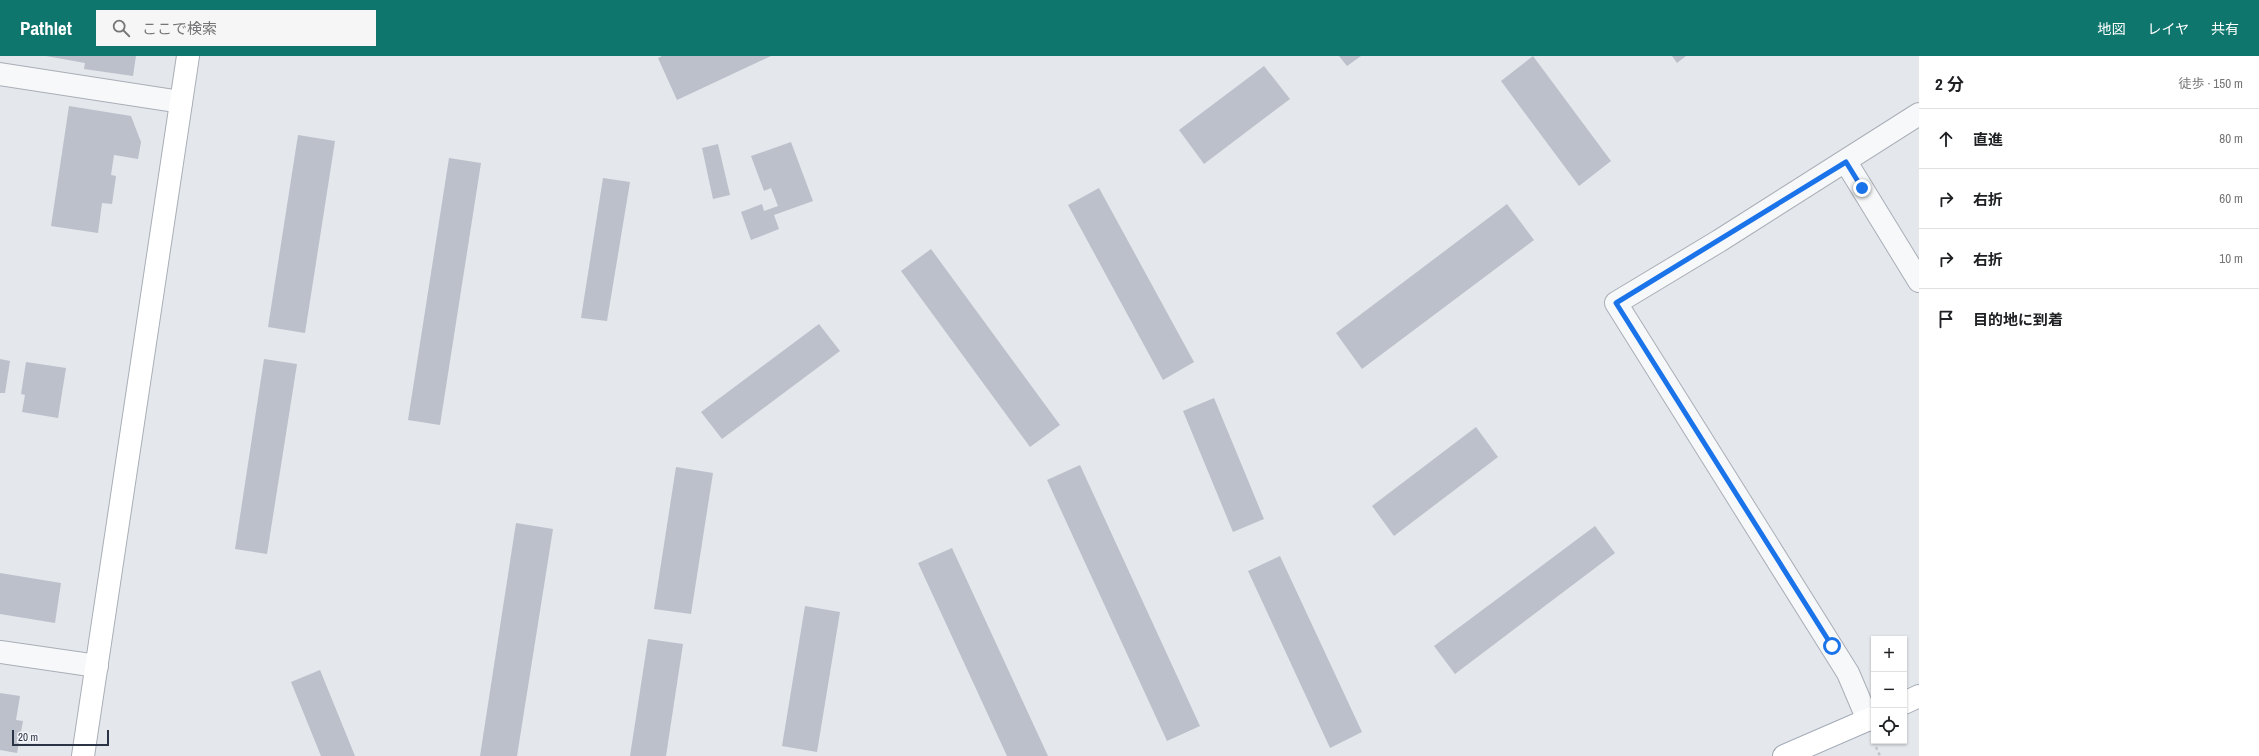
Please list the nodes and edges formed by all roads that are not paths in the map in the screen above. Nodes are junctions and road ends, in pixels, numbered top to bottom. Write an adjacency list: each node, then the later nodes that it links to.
1 (188, 56): 3 (street)
2 (0, 74): 3 (street)
3 (181, 102): 8 (street)
4 (1919, 114): 5 (street)
5 (1846, 162): 6 (street); 11 (street)
6 (1919, 281)
7 (0, 652): 8 (street)
8 (97, 666): 12 (street)
9 (1919, 696): 10 (street)
10 (1907, 702)
11 (1871, 718): 13 (street)
12 (83, 756)
13 (1784, 756)

